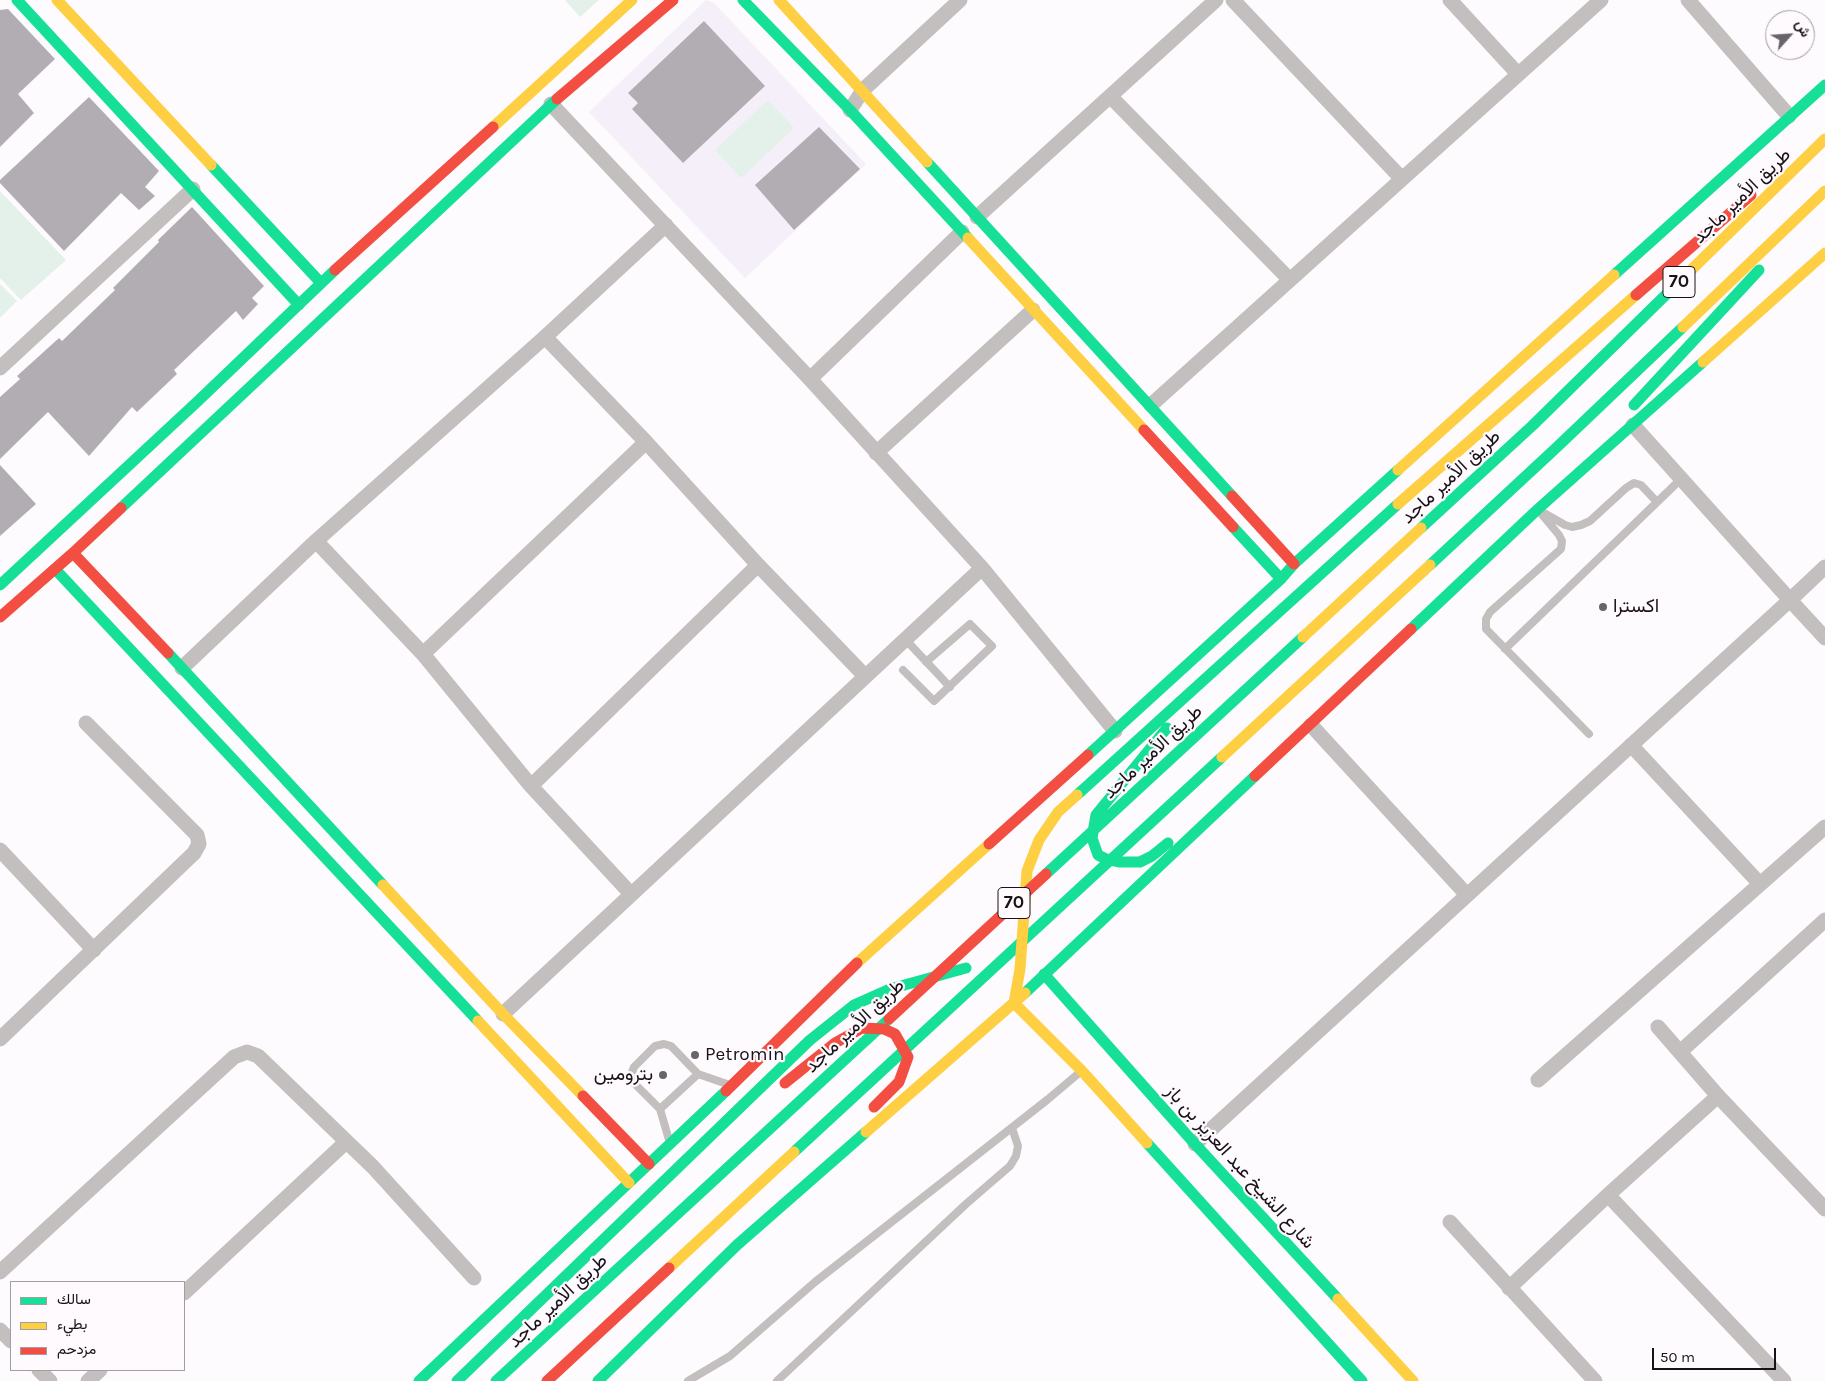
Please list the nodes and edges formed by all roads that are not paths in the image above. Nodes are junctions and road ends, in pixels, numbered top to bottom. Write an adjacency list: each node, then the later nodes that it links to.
1 (17, 0): 23 (main road)
2 (58, 0): 32 (main road)
3 (632, 0): 32 (main road)
4 (673, 0): 17 (main road)
5 (743, 0): 18 (main road)
6 (779, 0): 15 (main road)
7 (960, 0): 15 (street)
8 (1216, 0): 16 (street)
9 (1233, 0): 22 (street)
10 (1450, 0): 13 (street)
11 (1601, 0): 13 (street)
12 (1688, 0): 19 (street)
13 (1518, 74): 22 (street)
14 (1825, 85): 19 (main road)
15 (863, 90): 18 (street); 27 (main road)
16 (1110, 96): 27 (street); 31 (street)
17 (551, 104): 28 (street); 41 (main road)
18 (850, 110): 29 (main road)
19 (1789, 116): 25 (main road)
20 (1825, 132): 44 (main road)
21 (1825, 139): 128 (main road, طريق الأمير ماجد / 70)
22 (1402, 179): 31 (street)
23 (193, 189): 34 (main road); 38 (street)
24 (1825, 190): 129 (main road, 70)
25 (1704, 194): 33 (main road); 51 (main road)
26 (1825, 199): 42 (main road)
27 (977, 217): 40 (main road)
28 (666, 225): 37 (street); 39 (street)
29 (962, 232): 35 (main road); 39 (street)
30 (1825, 254): 42 (main road)
31 (1290, 280): 40 (street)
32 (321, 283): 34 (main road)
33 (1620, 286)
34 (299, 306): 41 (main road)
35 (1033, 310): 45 (street); 56 (main road)
36 (1581, 328): 44 (main road)
37 (545, 337): 43 (street); 49 (street)
38 (0, 368)
39 (810, 379): 45 (street)
40 (1151, 405): 51 (main road)
41 (206, 411): 50 (main road); 57 (main road)
42 (1625, 421): 46 (street); 48 (main road)
43 (646, 442): 52 (street); 63 (street)
44 (1455, 452): 64 (main road)
45 (876, 454): 54 (street)
46 (1682, 478): 47 (lane); 58 (street)
47 (1657, 502): 48 (lane); 62 (lane)
48 (1538, 509): 62 (lane); 71 (main road)
49 (316, 540): 63 (street); 66 (street)
50 (73, 553): 55 (main road); 66 (main road)
51 (1294, 564): 56 (main road)
52 (758, 565): 68 (street); 76 (street)
53 (1825, 567): 58 (street)
54 (982, 568): 61 (street); 72 (street)
55 (55, 569): 59 (main road); 78 (main road)
56 (1280, 579): 72 (main road)
57 (0, 585)
58 (1790, 600): 60 (street); 75 (street)
59 (0, 617)
60 (1825, 638)
61 (905, 639): 65 (lane); 68 (street)
62 (1506, 649): 73 (lane)
63 (423, 654): 76 (street)
64 (1223, 661): 74 (main road); 87 (main road)
65 (926, 662): 69 (lane); 69 (lane)
66 (182, 668): 78 (main road)
67 (903, 670): 69 (lane)
68 (865, 676): 81 (street)
69 (950, 686)
70 (86, 723): 84 (street)
71 (1311, 725): 74 (main road); 82 (street)
72 (1115, 731): 98 (main road)
73 (1589, 734)
74 (1296, 739): 88 (main road)
75 (1631, 745): 80 (street); 82 (street)
76 (531, 786): 81 (street)
77 (1825, 827): 80 (street)
78 (329, 844): 91 (main road); 109 (main road)
79 (0, 850): 84 (street)
80 (1760, 884): 97 (street)
81 (631, 894): 91 (street)
82 (1467, 895): 106 (street)
83 (1825, 920): 94 (street)
84 (94, 950): 93 (street)
85 (966, 968): 86 (main road); 87 (main road); 108 (main road)
86 (919, 970)
87 (1020, 970): 88 (main road); 89 (main road)
88 (1044, 974): 89 (main road); 106 (main road, شارع الشيخ عبد العزيز بن باز)
89 (1014, 1003): 95 (main road); 113 (main road)
90 (830, 1005): 98 (main road)
91 (503, 1014): 107 (main road)
92 (1658, 1027): 94 (street)
93 (0, 1040)
94 (1680, 1052): 99 (street)
95 (1082, 1071): 102 (lane); 133 (main road)
96 (698, 1074): 98 (lane); 100 (lane); 100 (lane)
97 (1538, 1080)
98 (732, 1086): 105 (main road)
99 (1718, 1096): 110 (street); 111 (street)
100 (660, 1109): 105 (lane)
101 (864, 1117): 108 (main road)
102 (1012, 1128): 131 (lane); 132 (lane)
103 (850, 1131): 113 (main road)
104 (346, 1142): 114 (street); 115 (street); 117 (street)
105 (670, 1144): 107 (main road)
106 (1195, 1144): 134 (main road, شارع الشيخ عبد العزيز بن باز)
107 (649, 1164): 109 (main road)
108 (679, 1166): 119 (main road)
109 (630, 1182): 125 (main road)
110 (1608, 1195): 116 (street); 136 (street)
111 (1824, 1205)
112 (1450, 1222): 116 (street)
113 (737, 1245): 130 (main road)
114 (0, 1272)
115 (474, 1278)
116 (1510, 1288): 135 (street)
117 (185, 1292)
118 (0, 1330): 120 (street)
119 (507, 1332): 126 (main road); 127 (main road)
120 (10, 1340)
121 (40, 1371): 123 (street)
122 (99, 1371): 124 (street)
123 (50, 1381)
124 (88, 1381)
125 (419, 1381)
126 (448, 1381)
127 (457, 1381)
128 (496, 1381)
129 (547, 1381)
130 (598, 1381)
131 (688, 1381)
132 (776, 1381)
133 (1362, 1381)
134 (1412, 1381)
135 (1595, 1381)
136 (1784, 1381)

